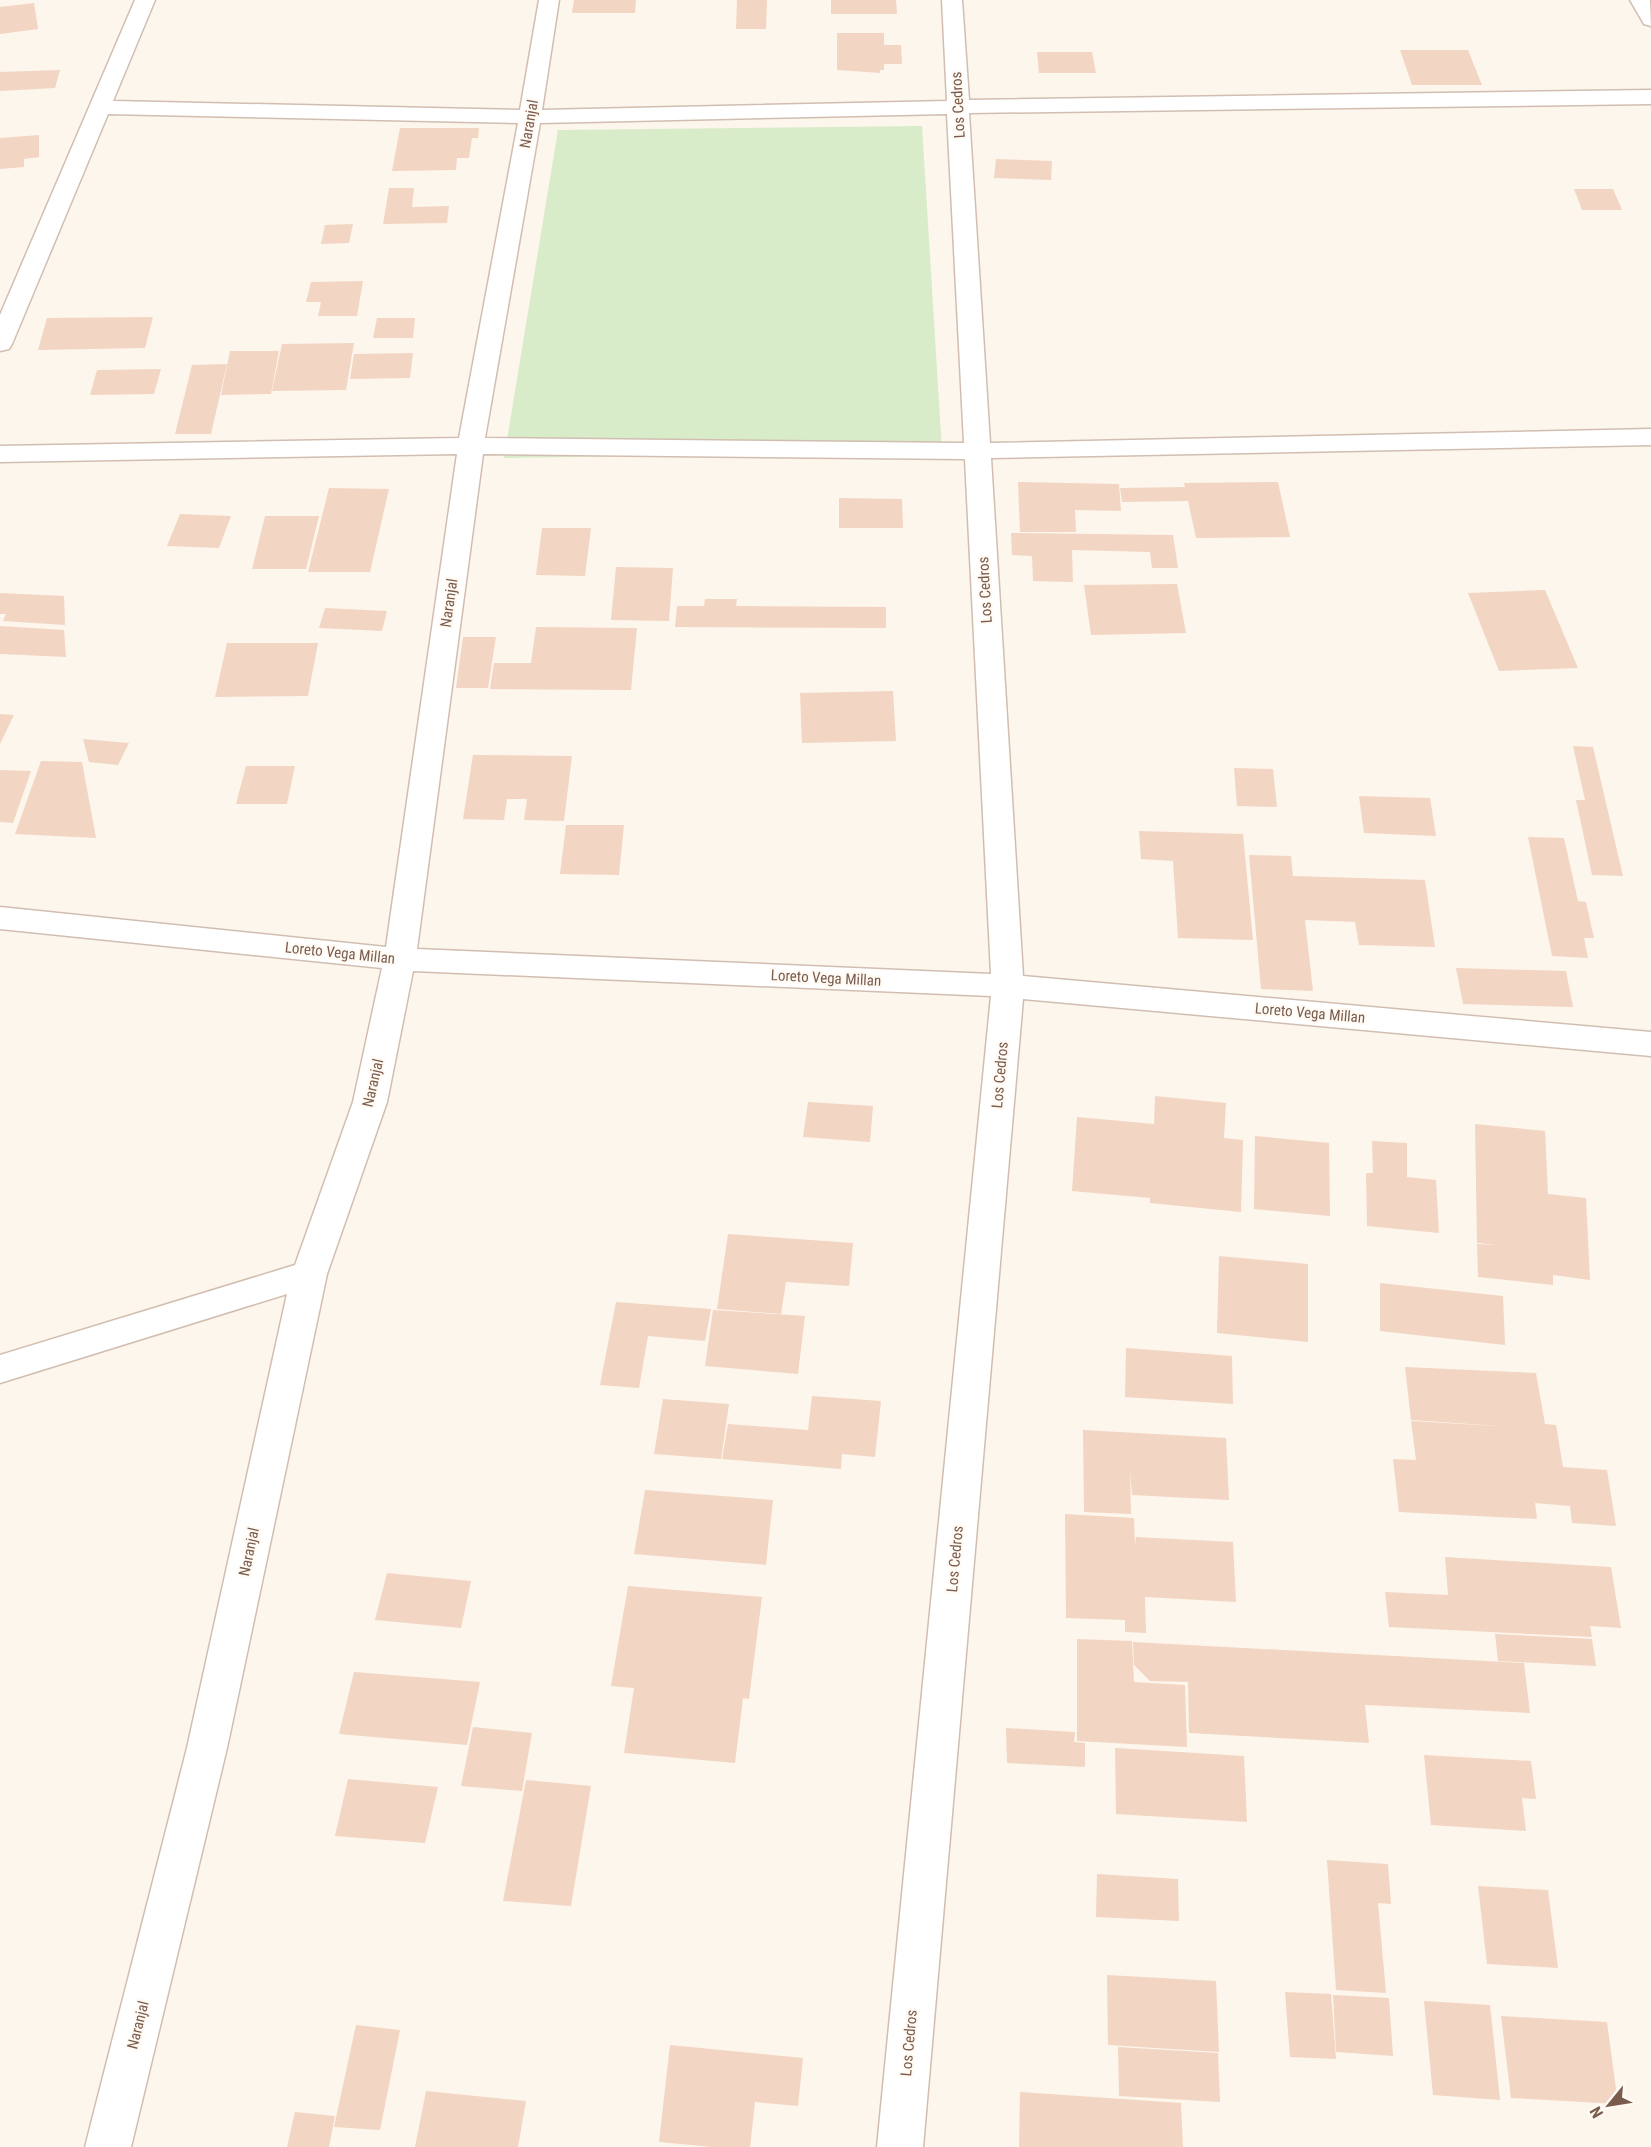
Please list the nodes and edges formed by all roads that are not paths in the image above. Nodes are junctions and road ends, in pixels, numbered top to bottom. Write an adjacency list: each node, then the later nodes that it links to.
1 (145, 0): 7 (street)
2 (549, 0): 9 (street, Naranjal)
3 (952, 0): 8 (street, Los Cedros)
4 (1640, 0): 5 (street)
5 (1651, 20)
6 (1651, 97): 8 (street)
7 (99, 106): 9 (street); 10 (street)
8 (958, 107): 9 (street); 13 (street, Los Cedros)
9 (530, 117): 12 (street, Naranjal)
10 (0, 344)
11 (1651, 437): 13 (street)
12 (471, 446): 13 (street); 14 (street); 16 (street, Naranjal)
13 (977, 451): 17 (street, Los Cedros)
14 (0, 454)
15 (0, 918): 16 (street, Loreto Vega Millan)
16 (400, 959): 17 (street, Loreto Vega Millan); 19 (street, Naranjal)
17 (1008, 986): 18 (street, Loreto Vega Millan); 22 (street, Los Cedros)
18 (1651, 1045)
19 (309, 1274): 20 (street); 21 (street, Naranjal)
20 (0, 1370)
21 (108, 2147)
22 (900, 2147)

